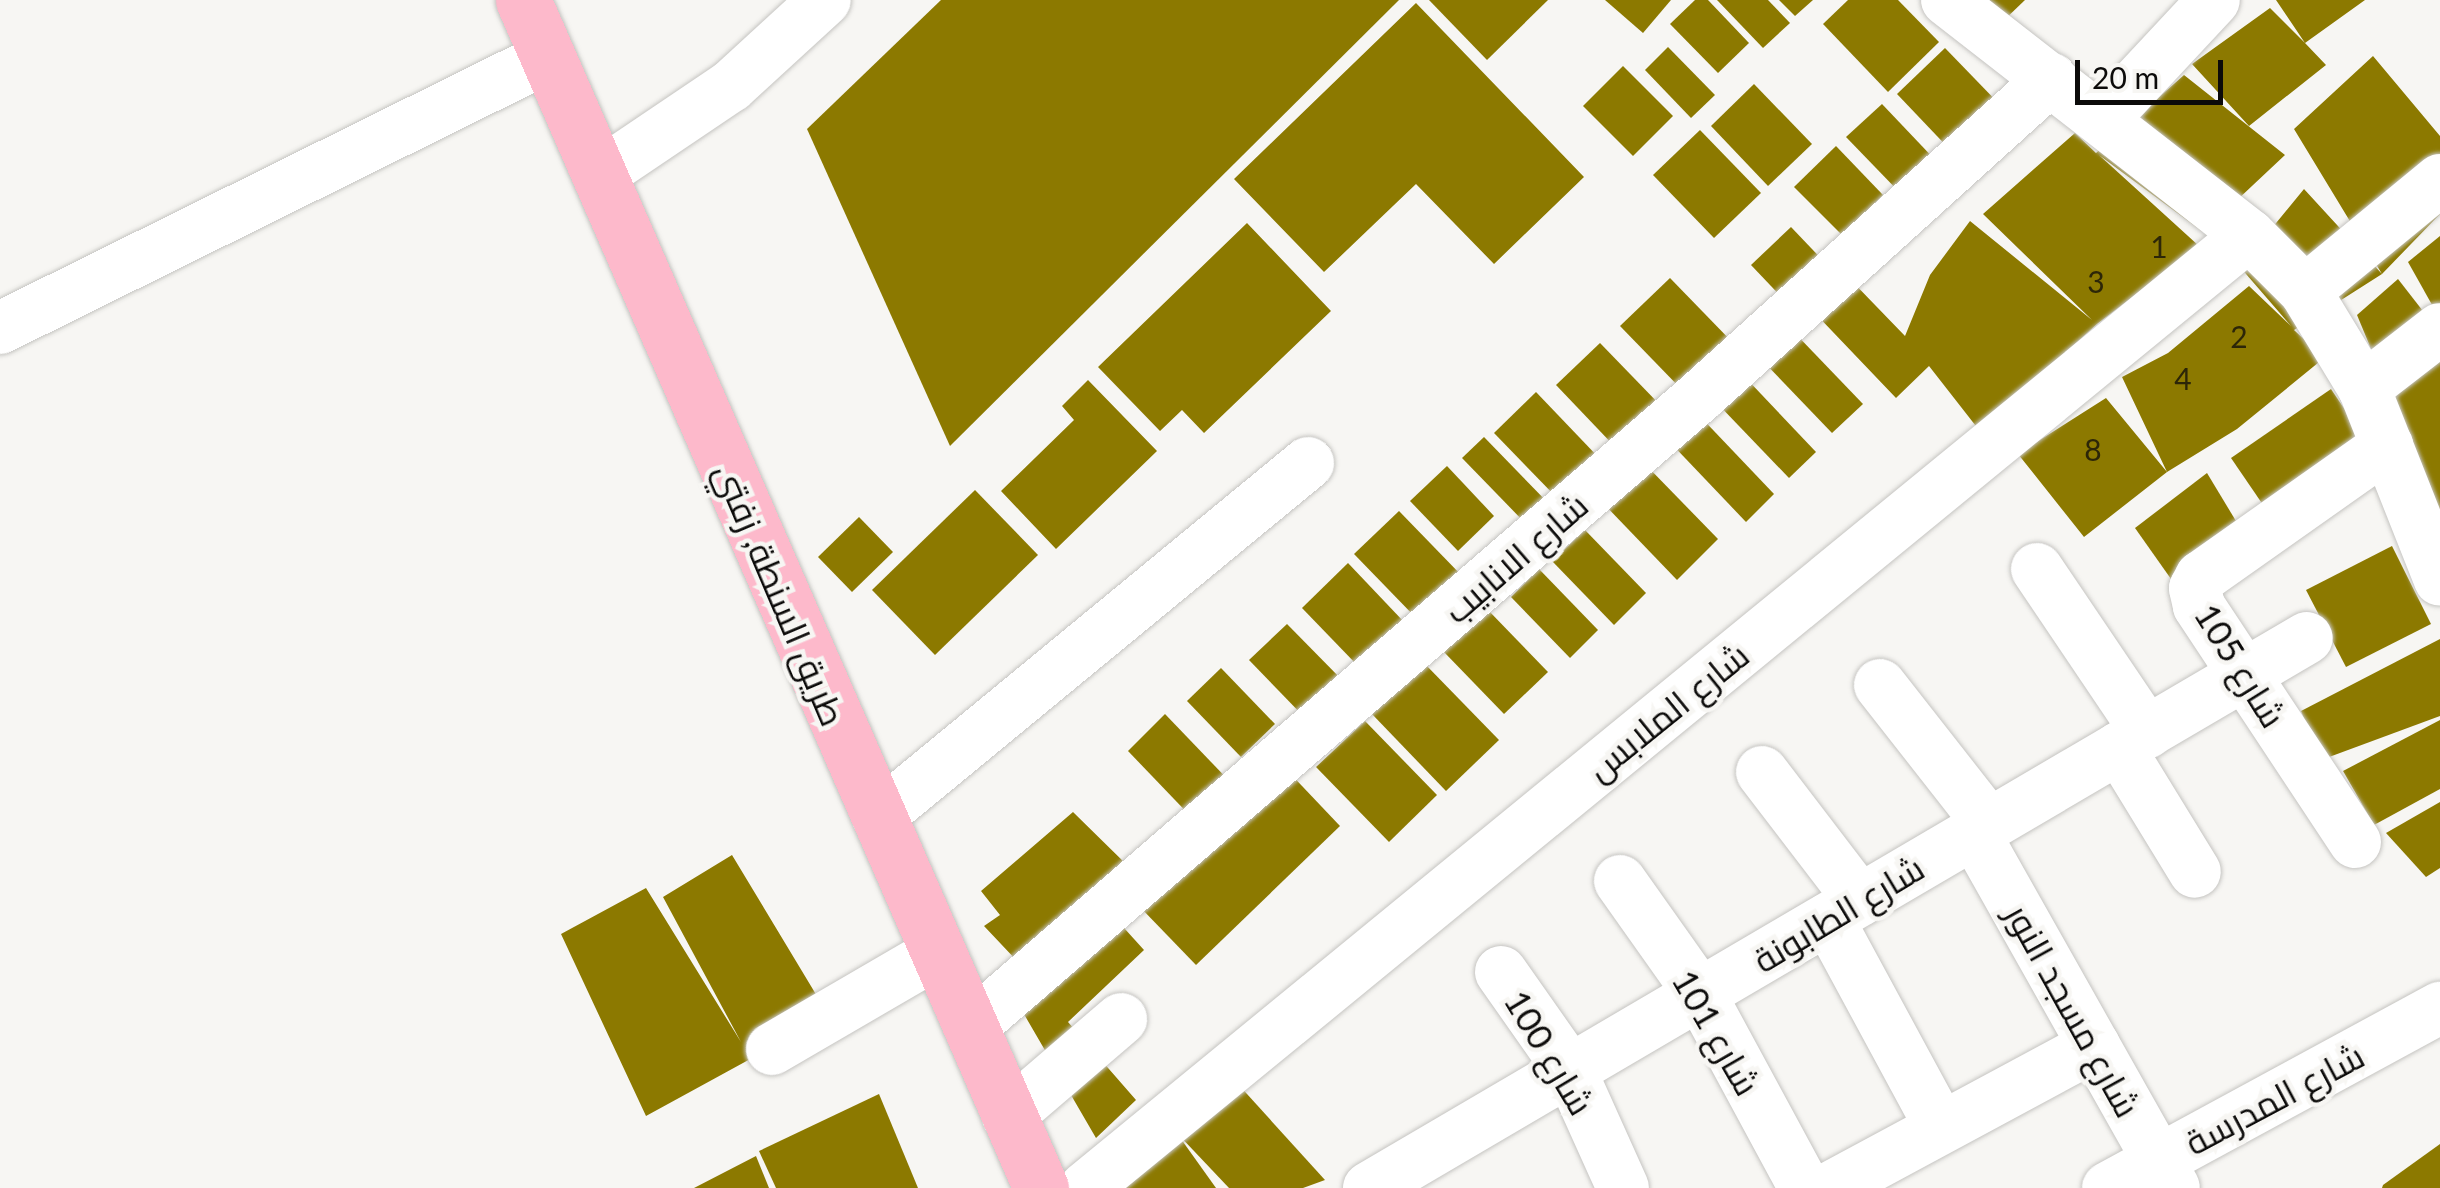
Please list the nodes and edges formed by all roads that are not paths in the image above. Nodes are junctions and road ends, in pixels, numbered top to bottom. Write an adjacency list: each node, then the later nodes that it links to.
1 (523, 0): 5 (main road, طريق السنطة, زفتي)
2 (825, 0): 8 (street)
3 (1947, 0): 6 (street)
4 (2214, 0): 7 (street)
5 (548, 57): 8 (main road, طريق السنطة, زفتي); 12 (street)
6 (2051, 79): 7 (street); 36 (street, شارع الانابيب)
7 (2104, 118): 10 (street)
8 (600, 175): 25 (main road, طريق السنطة, زفتي)
9 (2440, 180): 11 (street)
10 (2249, 235): 11 (street); 45 (street, شارع الملابس)
11 (2305, 291): 14 (street)
12 (0, 328)
13 (2440, 329): 14 (street)
14 (2364, 388): 15 (street)
15 (2386, 446): 17 (street); 21 (street, شارع 105)
16 (1308, 462): 25 (street)
17 (2425, 495): 19 (street)
18 (2037, 570): 23 (street)
19 (2440, 580)
20 (2307, 638): 21 (street, شارع الطابونة)
21 (2244, 674): 23 (street, شارع الطابونة); 27 (street, شارع 105)
22 (1880, 685): 26 (street, شارع مسجد النور)
23 (2133, 740): 26 (street, شارع الطابونة); 28 (street)
24 (1762, 772): 30 (street)
25 (878, 816): 31 (main road, طريق السنطة, زفتي)
26 (1982, 828): 30 (street, شارع الطابونة); 37 (street, شارع مسجد النور)
27 (2355, 842)
28 (2195, 872)
29 (1620, 882): 33 (street, شارع 101)
30 (1844, 910): 33 (street, شارع الطابونة); 41 (street)
31 (937, 953): 36 (main road, طريق السنطة, زفتي); 38 (street)
32 (1501, 972): 39 (street, شارع 100)
33 (1700, 994): 39 (street, شارع الطابونة); 48 (street, شارع 101)
34 (2440, 1008): 42 (street, شارع المدرسة)
35 (1121, 1019): 40 (street)
36 (972, 1026): 40 (main road, طريق السنطة, زفتي)
37 (2094, 1046): 41 (street); 42 (street, شارع مسجد النور)
38 (772, 1050)
39 (1570, 1070): 46 (street, شارع الطابونة); 47 (street, شارع 100)
40 (1008, 1116): 44 (main road, طريق السنطة, زفتي)
41 (1940, 1126): 43 (street)
42 (2166, 1174): 49 (street, شارع المدرسة)
43 (1852, 1183)
44 (1041, 1188)
45 (1085, 1188)
46 (1369, 1188)
47 (1623, 1188)
48 (1805, 1188)
49 (2108, 1188)

